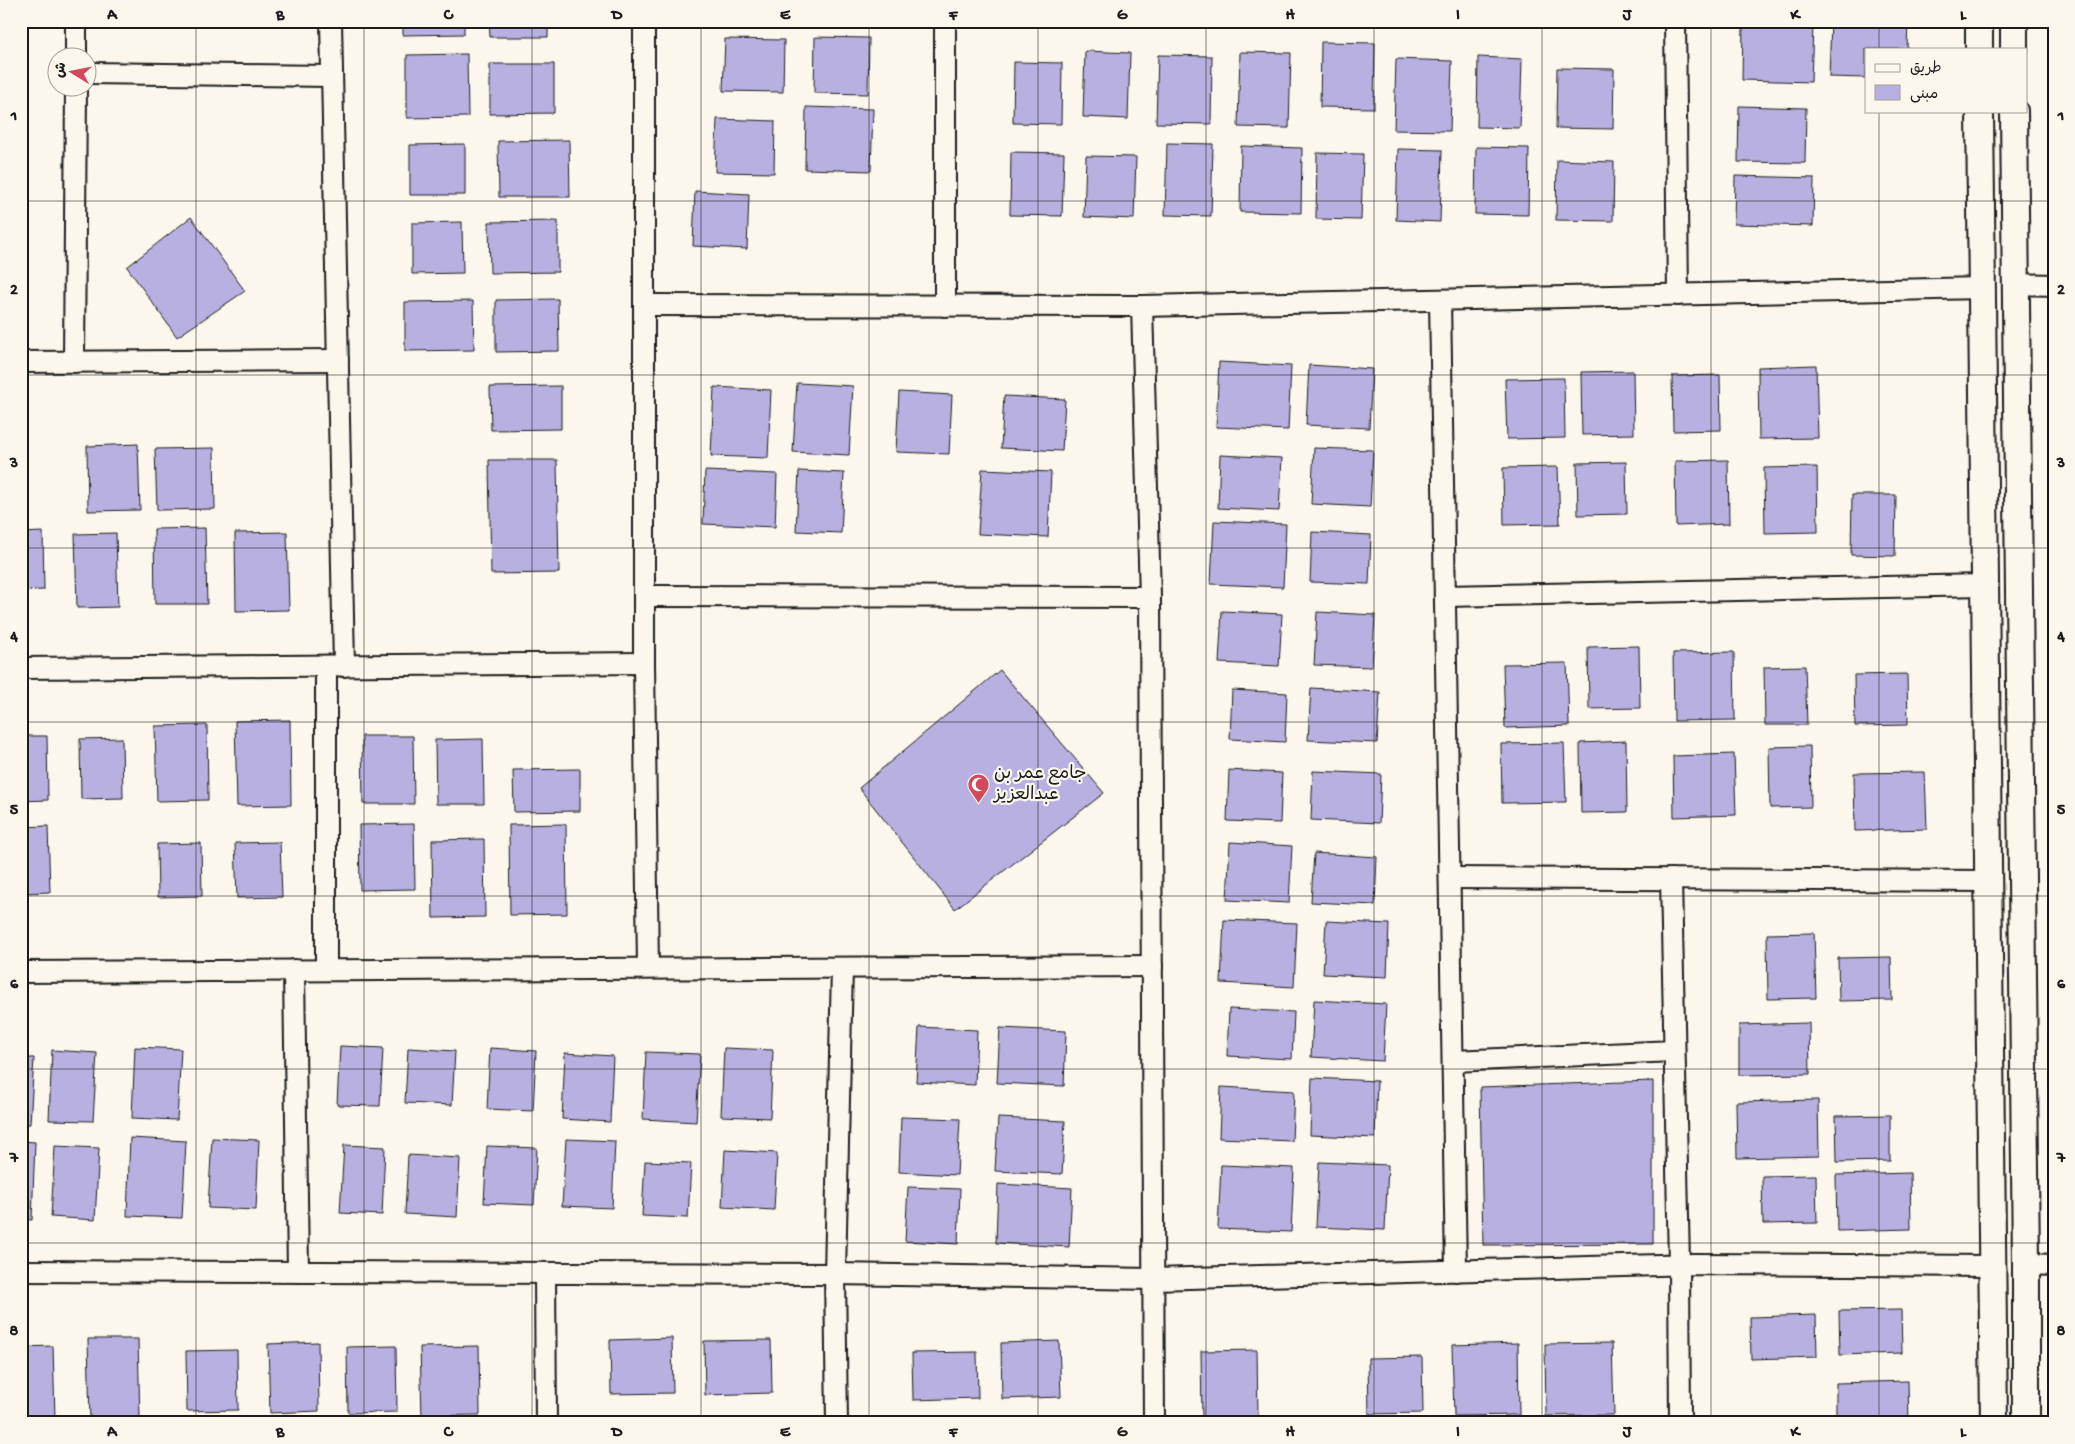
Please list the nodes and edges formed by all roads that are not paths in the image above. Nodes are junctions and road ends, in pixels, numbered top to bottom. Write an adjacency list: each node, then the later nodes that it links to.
1 (76, 21): 8 (street)
2 (331, 21): 12 (street)
3 (644, 21): 21 (street)
4 (945, 21): 22 (street)
5 (1675, 21): 19 (street)
6 (1979, 21): 9 (street)
7 (2014, 21): 10 (street)
8 (76, 48)
9 (1979, 48)
10 (2014, 48)
11 (98, 73): 12 (street)
12 (332, 76): 24 (street)
13 (76, 98): 26 (street)
14 (1980, 112): 18 (street)
15 (2014, 112): 16 (street)
16 (2014, 284): 17 (street); 46 (street)
17 (2054, 285)
18 (1982, 288): 19 (street); 27 (street)
19 (1678, 295): 20 (street)
20 (1440, 300): 23 (street); 29 (street)
21 (644, 305): 22 (street); 28 (street)
22 (945, 306): 23 (street)
23 (1142, 306): 30 (street)
24 (338, 360): 26 (street); 32 (street)
25 (21, 362): 26 (street)
26 (74, 362)
27 (1985, 585): 29 (street); 36 (street)
28 (644, 596): 30 (street); 31 (street)
29 (1445, 596): 34 (street)
30 (1150, 597): 37 (street)
31 (644, 663): 32 (street); 38 (street)
32 (335, 666): 33 (street); 41 (street)
33 (21, 668)
34 (1450, 878): 35 (street); 44 (street)
35 (1671, 879): 36 (street); 43 (street)
36 (1988, 880): 48 (street)
37 (1152, 966): 39 (street); 54 (street)
38 (648, 968): 39 (street); 41 (street)
39 (842, 968): 53 (street)
40 (294, 970): 41 (street); 42 (street); 51 (street)
41 (326, 970)
42 (21, 972)
43 (1674, 1051): 44 (street); 45 (street)
44 (1452, 1061): 50 (street)
45 (1679, 1264): 48 (street); 50 (street); 58 (street)
46 (2026, 1264): 47 (street); 60 (street)
47 (2054, 1265)
48 (1993, 1266): 59 (street)
49 (21, 1271): 51 (street)
50 (1456, 1271): 54 (street)
51 (298, 1272): 52 (street)
52 (545, 1273): 53 (street); 55 (street)
53 (836, 1274): 54 (street); 56 (street)
54 (1154, 1279): 57 (street)
55 (546, 1423)
56 (838, 1423)
57 (1154, 1423)
58 (1680, 1423)
59 (1994, 1423)
60 (2026, 1423)

